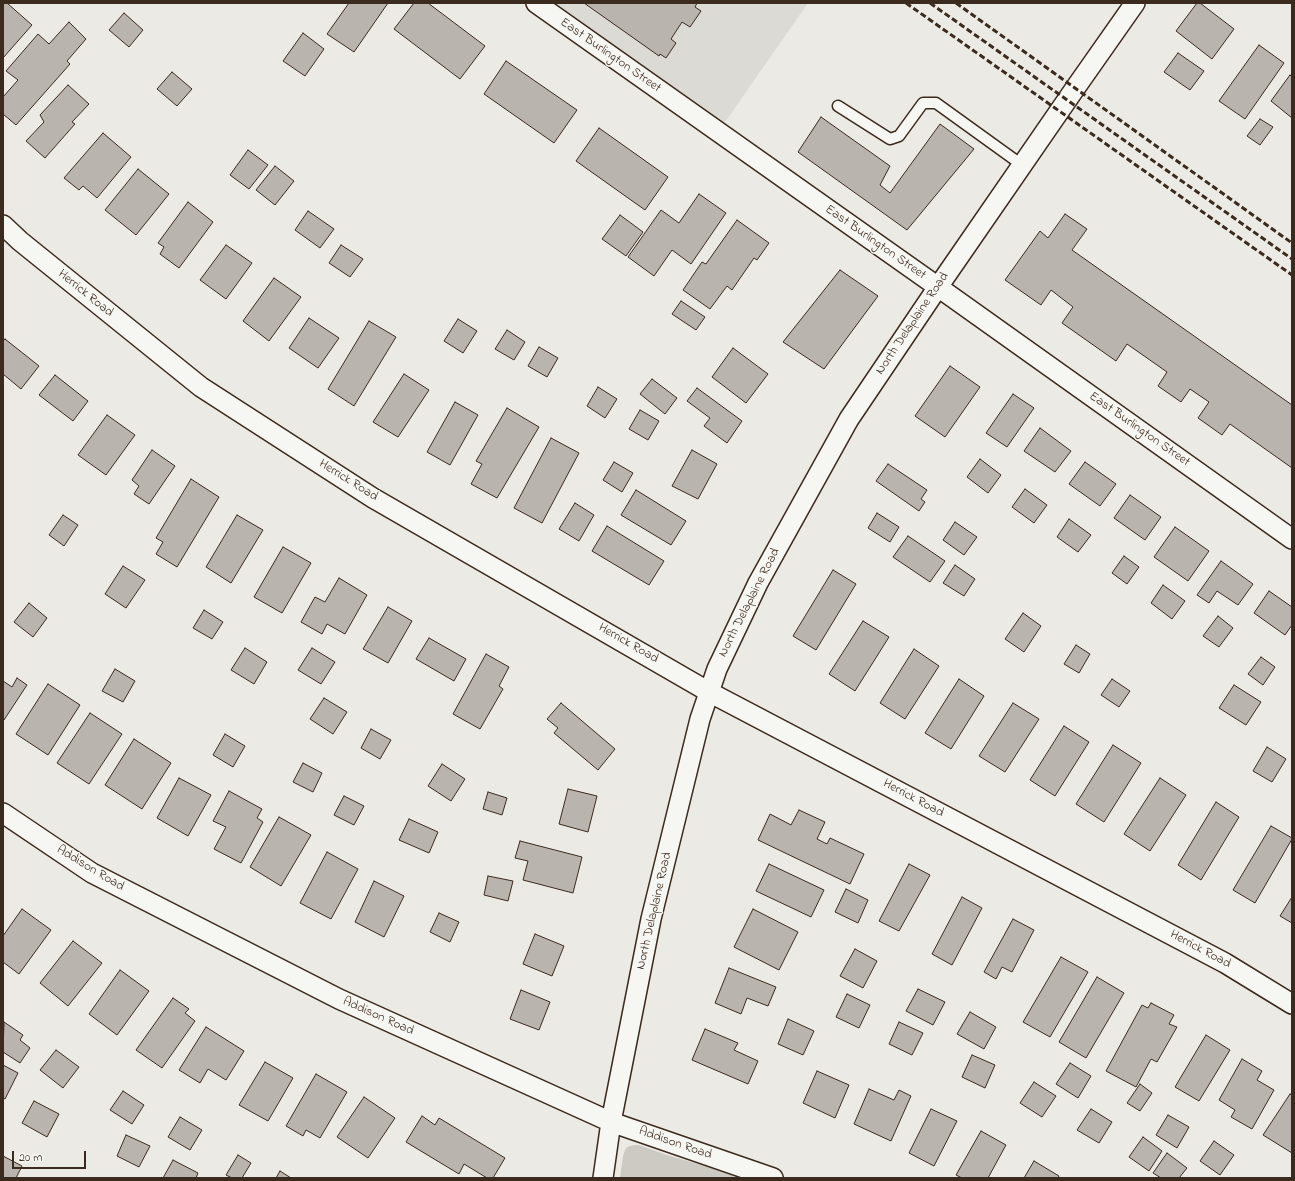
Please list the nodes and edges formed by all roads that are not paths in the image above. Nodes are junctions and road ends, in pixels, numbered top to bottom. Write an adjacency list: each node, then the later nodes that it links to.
1 (536, 3): 6 (street, East Burlington Street)
2 (1135, 3): 4 (street, North Delaplaine Road)
3 (838, 106): 4 (lane)
4 (1022, 165): 6 (street, North Delaplaine Road)
5 (3, 225): 8 (street, Herrick Road)
6 (938, 287): 7 (street, East Burlington Street); 8 (street, North Delaplaine Road)
7 (1292, 539)
8 (709, 692): 10 (street, Herrick Road); 11 (street, North Delaplaine Road)
9 (3, 813): 11 (street, Addison Road)
10 (1292, 1004)
11 (611, 1122): 12 (street, North Delaplaine Road); 13 (street, Addison Road)
12 (603, 1178)
13 (773, 1178)

